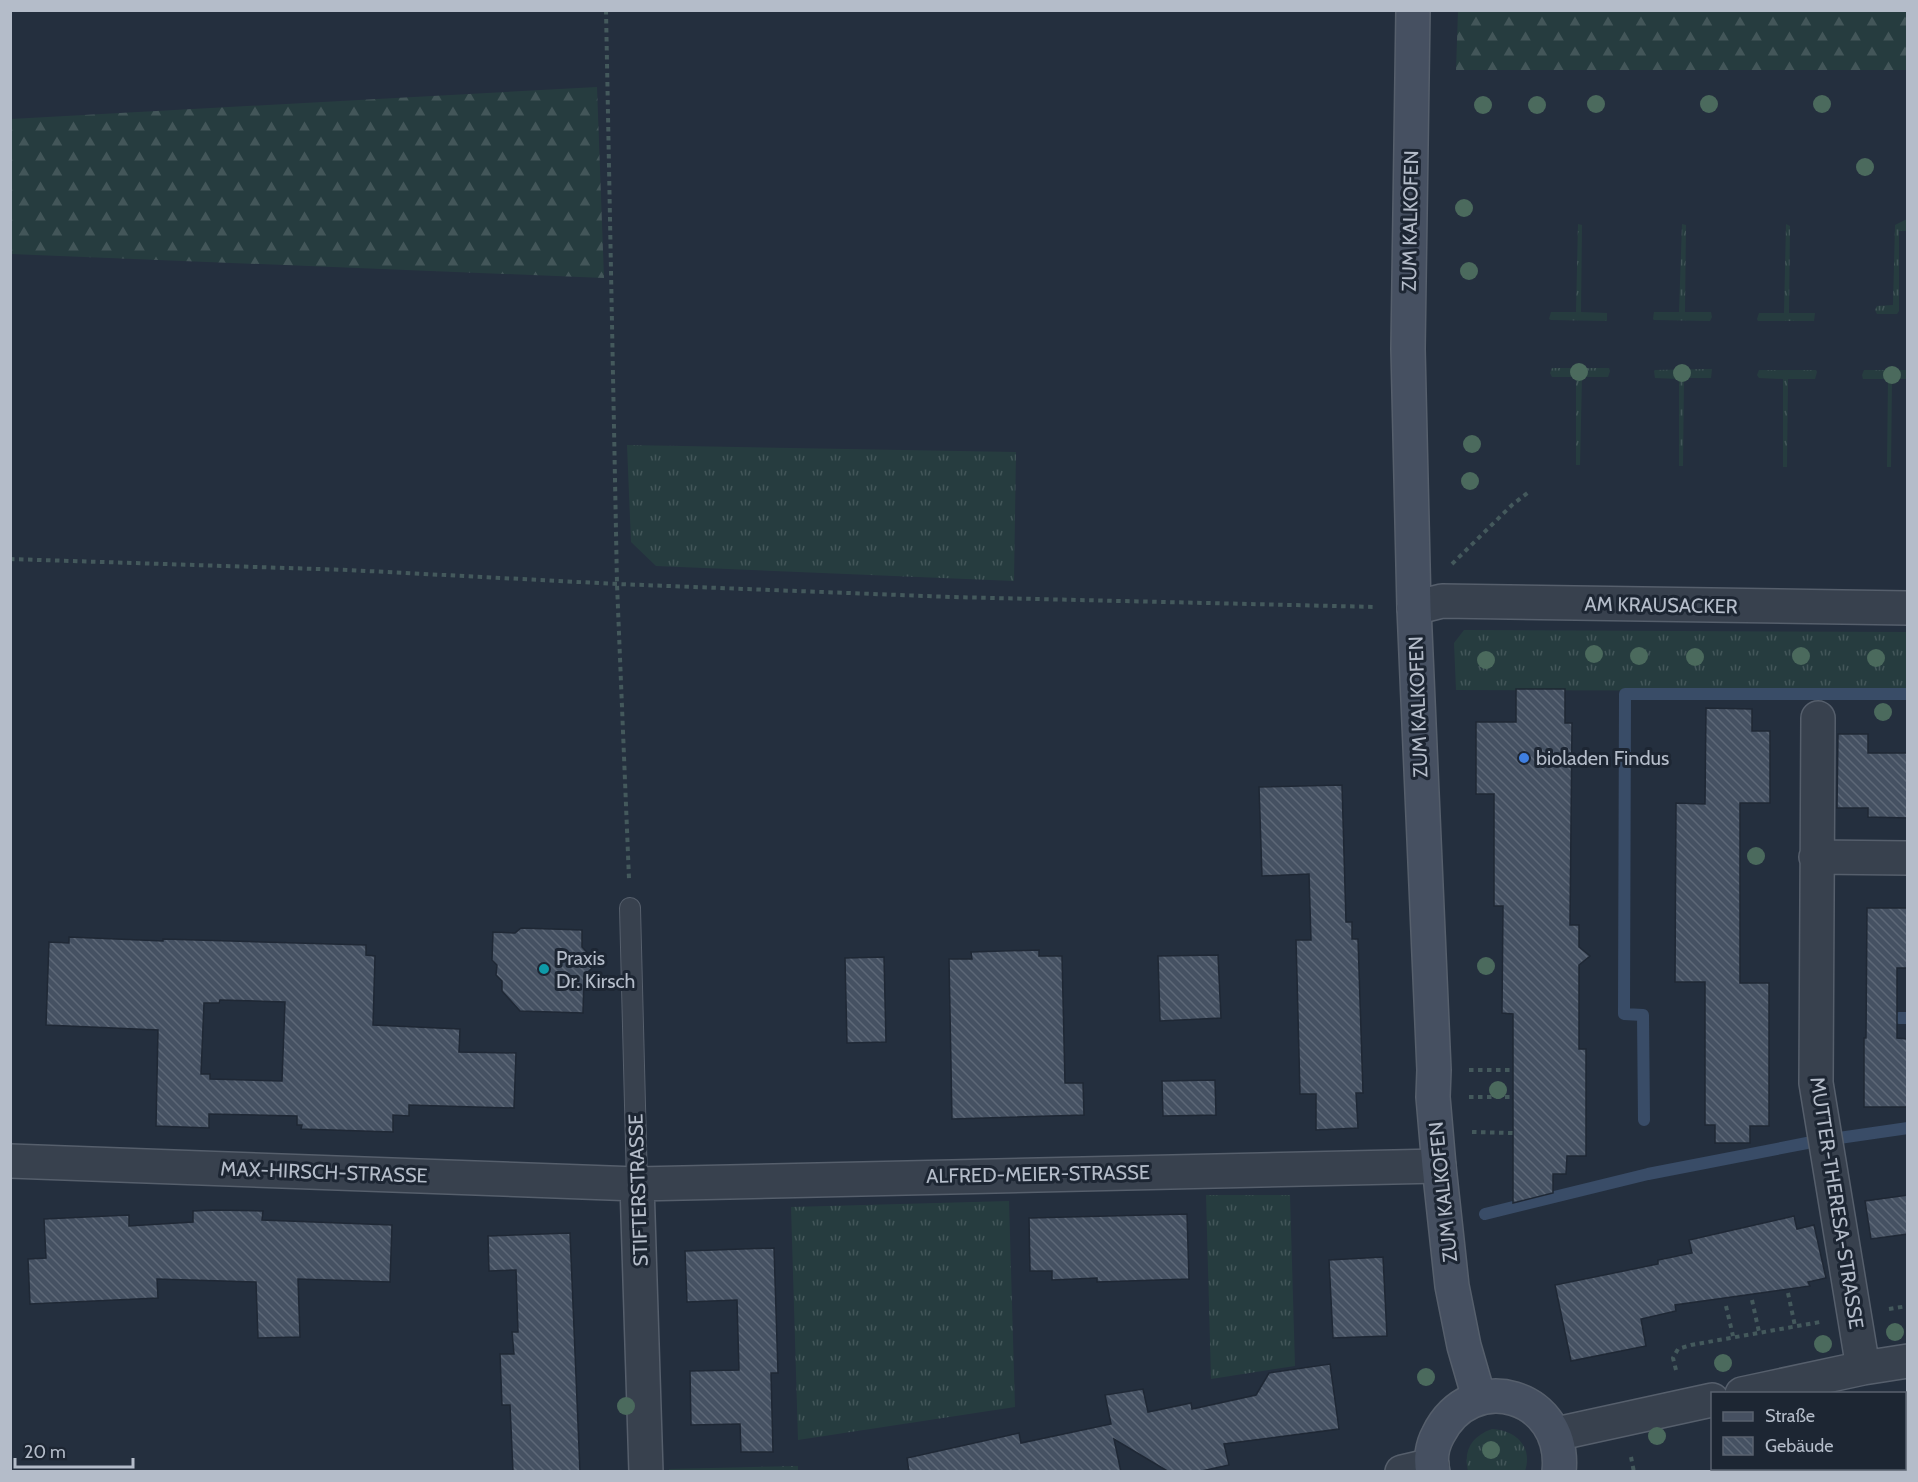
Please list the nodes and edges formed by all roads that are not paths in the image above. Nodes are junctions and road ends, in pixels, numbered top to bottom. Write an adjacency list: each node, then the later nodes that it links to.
1 (1413, 10): 2 (street, ZUM KALKOFEN)
2 (1414, 608): 3 (street, AM KRAUSACKER); 9 (street, ZUM KALKOFEN)
3 (1908, 608)
4 (1818, 718): 5 (street, MUTTER-THERESA-STRASSE)
5 (1816, 857): 6 (street); 12 (street, MUTTER-THERESA-STRASSE)
6 (1908, 858)
7 (630, 908): 10 (lane, STIFTERSTRASSE)
8 (10, 1161): 10 (street, MAX-HIRSCH-STRASSE)
9 (1439, 1166): 10 (street, ALFRED-MEIER-STRASSE); 14 (street, ZUM KALKOFEN)
10 (638, 1184): 18 (street, STIFTERSTRASSE)
11 (1908, 1361): 12 (street)
12 (1863, 1368): 13 (street)
13 (1751, 1392)
14 (1479, 1398): 16 (street); 17 (street)
15 (1711, 1400): 16 (street)
16 (1556, 1434): 19 (street)
17 (1422, 1470)
18 (646, 1472)
19 (1559, 1472)

